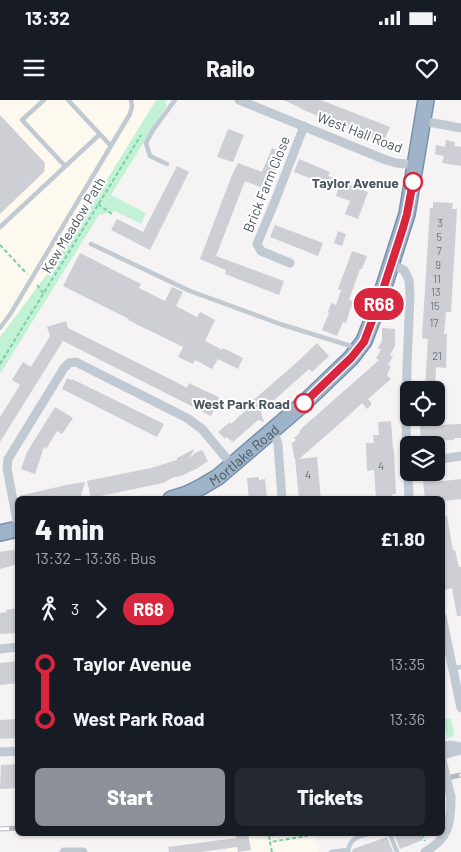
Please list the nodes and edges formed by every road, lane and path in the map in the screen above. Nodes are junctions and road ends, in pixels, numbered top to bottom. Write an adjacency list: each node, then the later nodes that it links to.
1 (44, 100): 15 (lane)
2 (68, 100): 11 (lane)
3 (131, 100): 12 (lane)
4 (175, 100): 13 (lane)
5 (239, 100): 8 (street, West Hall Road)
6 (426, 100): 7 (highway, Mortlake Road)
7 (423, 121): 9 (street); 14 (highway, Mortlake Road)
8 (304, 126): 14 (street, West Hall Road); 21 (street, Brick Farm Close)
9 (461, 128)
10 (144, 132): 16 (path, Kew Meadow Path)
11 (100, 134): 12 (lane); 15 (lane)
12 (111, 146): 23 (lane)
13 (167, 164)
14 (416, 165): 22 (highway, Mortlake Road)
15 (65, 166): 18 (lane)
16 (98, 204): 17 (path); 24 (path, Kew Meadow Path)
17 (112, 214)
18 (0, 227)
19 (91, 244): 26 (lane)
20 (0, 245): 23 (path)
21 (290, 264)
22 (391, 264): 26 (highway, Mortlake Road); 29 (street)
23 (31, 278): 24 (path); 25 (lane)
24 (43, 293): 27 (path, Kew Meadow Path)
25 (0, 328)
26 (359, 350): 28 (highway, Mortlake Road)
27 (0, 364)
28 (271, 432): 32 (highway, Mortlake Road); 35 (street)
29 (407, 436)
30 (461, 456): 31 (street)
31 (445, 459)
32 (232, 465): 34 (highway, Mortlake Road); 37 (street)
33 (408, 481): 36 (street)
34 (181, 496)
35 (282, 496)
36 (409, 496)
37 (15, 512)
38 (15, 529): 39 (highway)
39 (0, 533)
40 (445, 627): 43 (street)
41 (15, 647): 42 (street)
42 (0, 648)
43 (457, 667): 44 (street)
44 (461, 708)
45 (445, 746): 46 (street)
46 (461, 748): 49 (street)
47 (15, 751): 48 (street)
48 (0, 752)
49 (445, 755)
50 (445, 772): 51 (street, bridge)
51 (445, 834)
52 (269, 836): 57 (path)
53 (302, 836): 57 (path)
54 (360, 836): 58 (lane)
55 (391, 836): 63 (lane)
56 (444, 836): 64 (street, bridge)
57 (270, 842): 61 (path)
58 (347, 851): 62 (lane)
59 (64, 852): 60 (street)
60 (83, 852)
61 (272, 852)
62 (330, 852)
63 (397, 852)
64 (425, 852)

